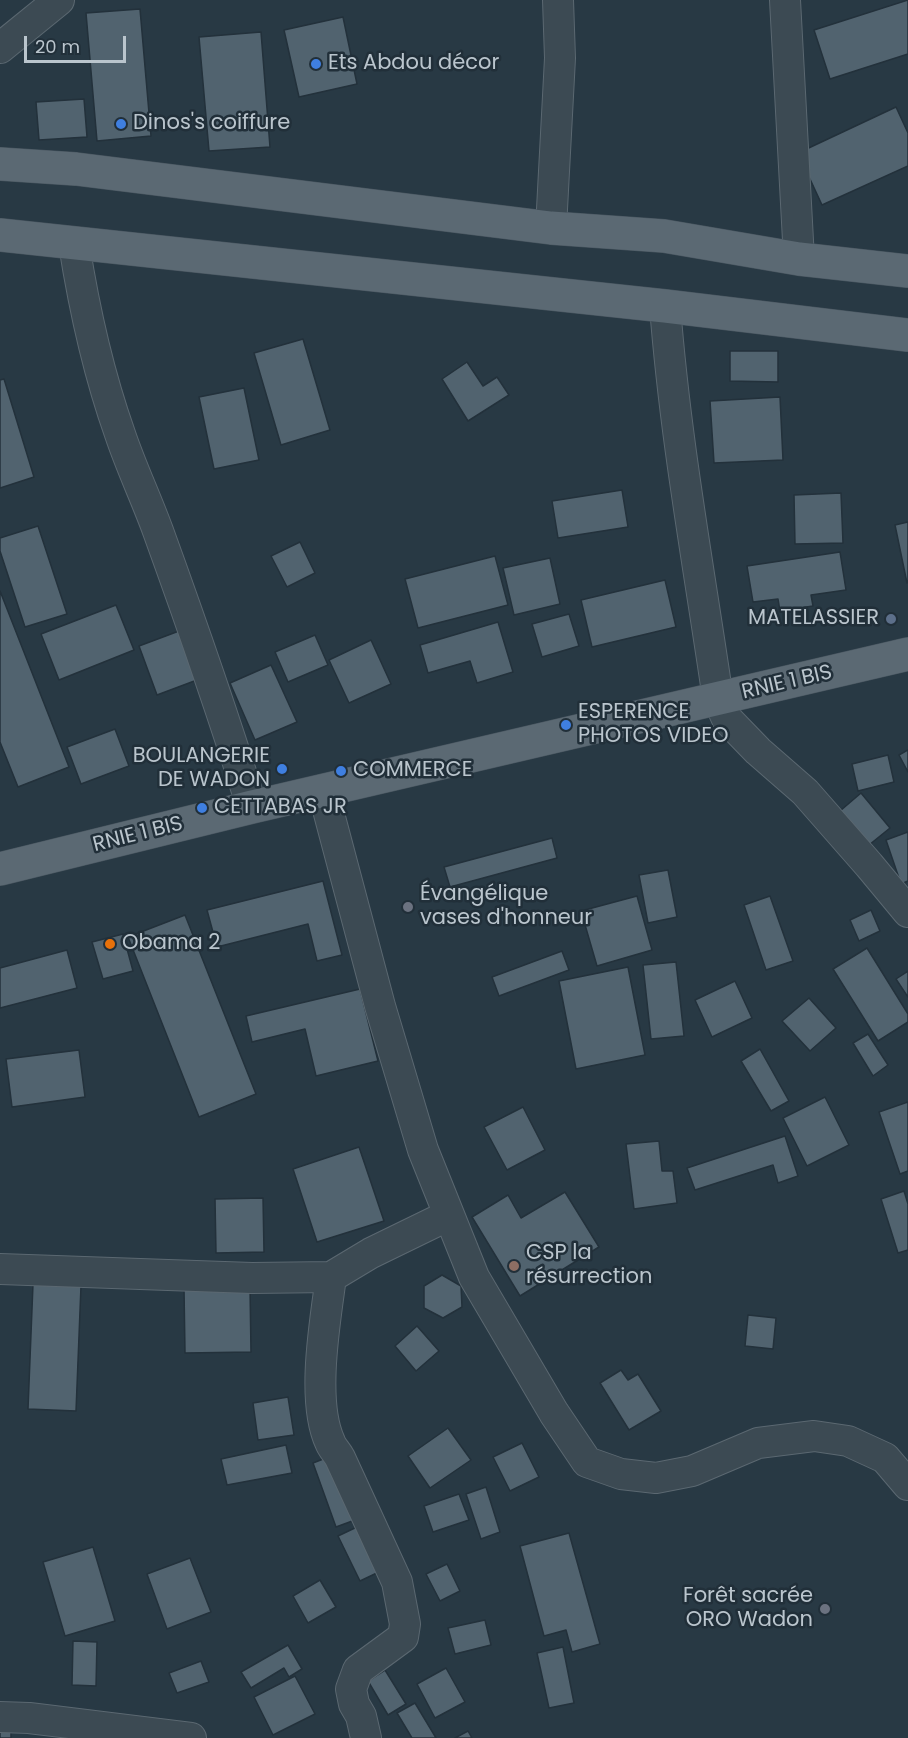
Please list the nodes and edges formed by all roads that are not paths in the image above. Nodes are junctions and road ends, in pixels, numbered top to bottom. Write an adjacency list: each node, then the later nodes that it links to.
1 (59, 0): 4 (street)
2 (785, 0): 9 (street)
3 (551, 2): 6 (street)
4 (0, 48)
5 (0, 164): 6 (main road)
6 (551, 228): 9 (main road)
7 (0, 235): 8 (main road)
8 (74, 244): 11 (main road); 16 (street)
9 (800, 259): 10 (main road)
10 (908, 271)
11 (665, 306): 12 (main road); 14 (street)
12 (908, 335)
13 (908, 654): 14 (main road, RNIE 1 BIS)
14 (718, 699): 15 (main road, RNIE 1 BIS); 18 (street)
15 (323, 791): 16 (main road, RNIE 1 BIS); 19 (street)
16 (252, 807): 17 (main road, RNIE 1 BIS)
17 (0, 869)
18 (908, 912)
19 (449, 1215): 21 (street); 22 (street)
20 (0, 1269): 21 (street)
21 (331, 1277): 24 (street)
22 (908, 1485)
23 (0, 1717): 25 (street)
24 (363, 1737)
25 (191, 1738)

